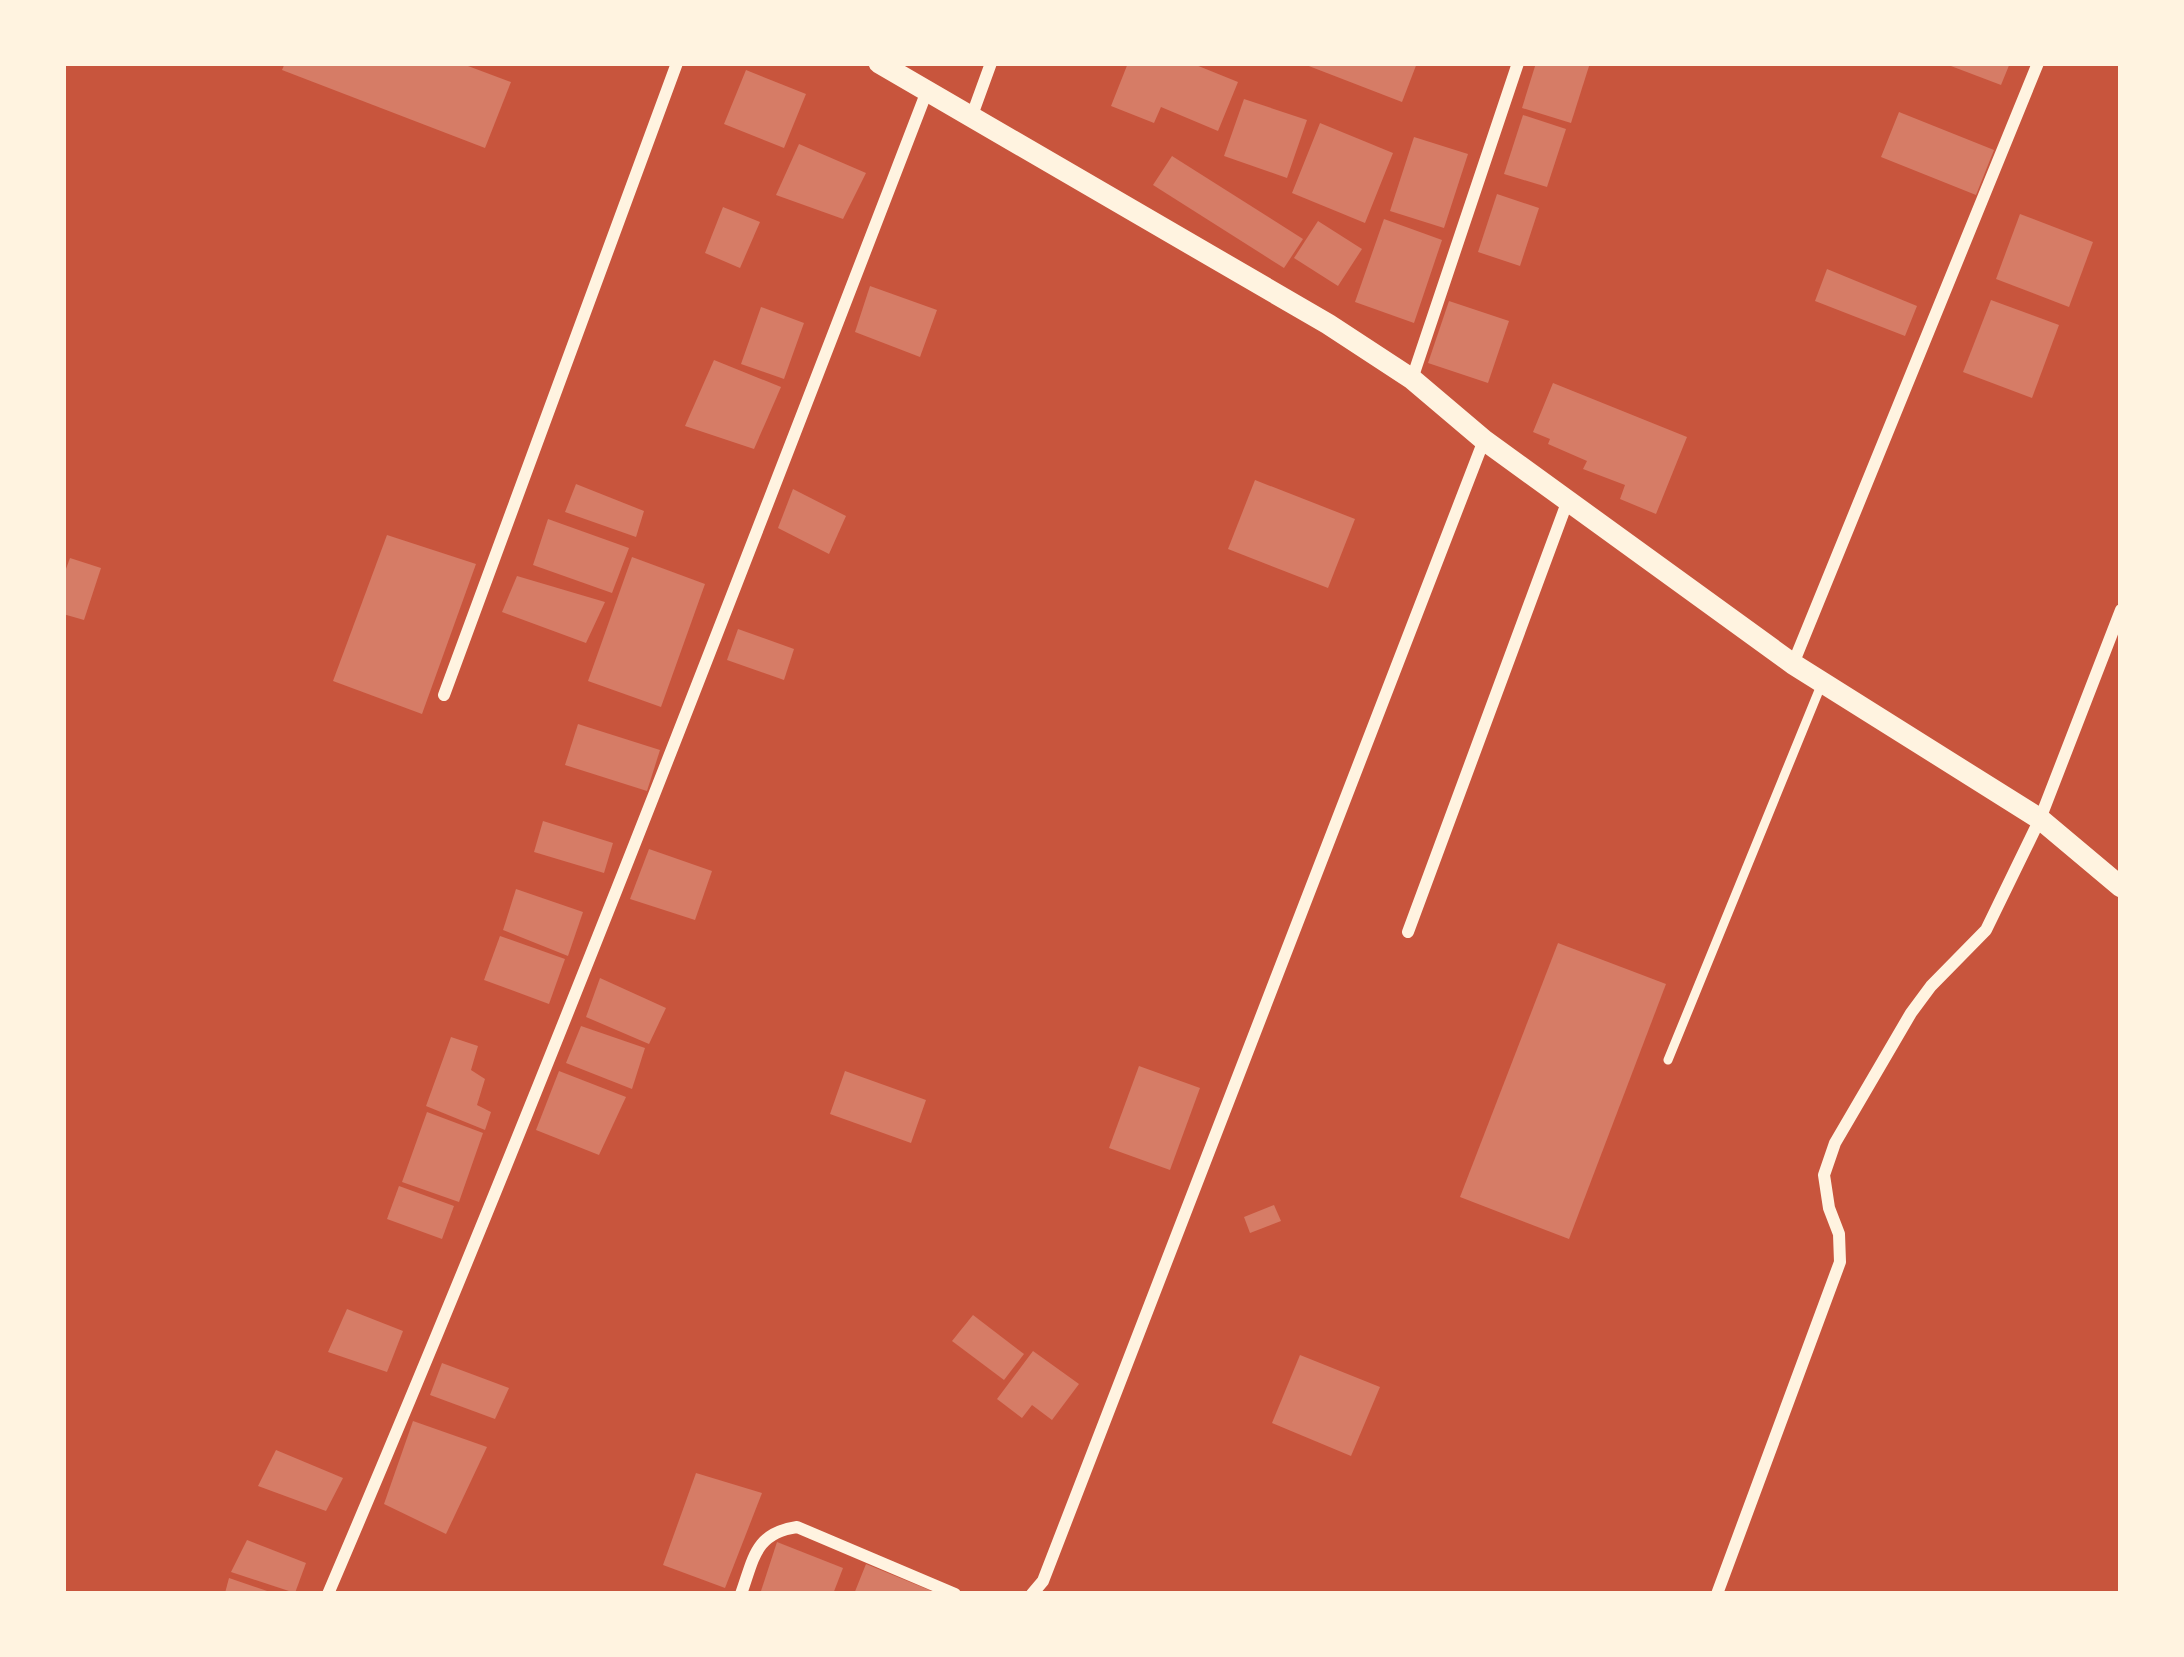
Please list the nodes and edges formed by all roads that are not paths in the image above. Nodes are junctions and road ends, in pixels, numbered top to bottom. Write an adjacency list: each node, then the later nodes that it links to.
1 (677, 63): 14 (street)
2 (879, 63): 6 (street)
3 (991, 63): 7 (street)
4 (1518, 63): 8 (street)
5 (2038, 63): 12 (street)
6 (927, 91): 7 (street); 19 (street)
7 (971, 118): 8 (street)
8 (1412, 379): 9 (street)
9 (1484, 440): 10 (street); 22 (street)
10 (1569, 498): 12 (street); 17 (street)
11 (2121, 610): 15 (street)
12 (1793, 664): 13 (street)
13 (1822, 683): 15 (street); 18 (lane)
14 (445, 694)
15 (2040, 819): 16 (street); 23 (street)
16 (2121, 887)
17 (1408, 932)
18 (1668, 1060)
19 (328, 1594)
20 (741, 1594): 21 (street)
21 (955, 1594)
22 (1031, 1594)
23 (1717, 1594)

